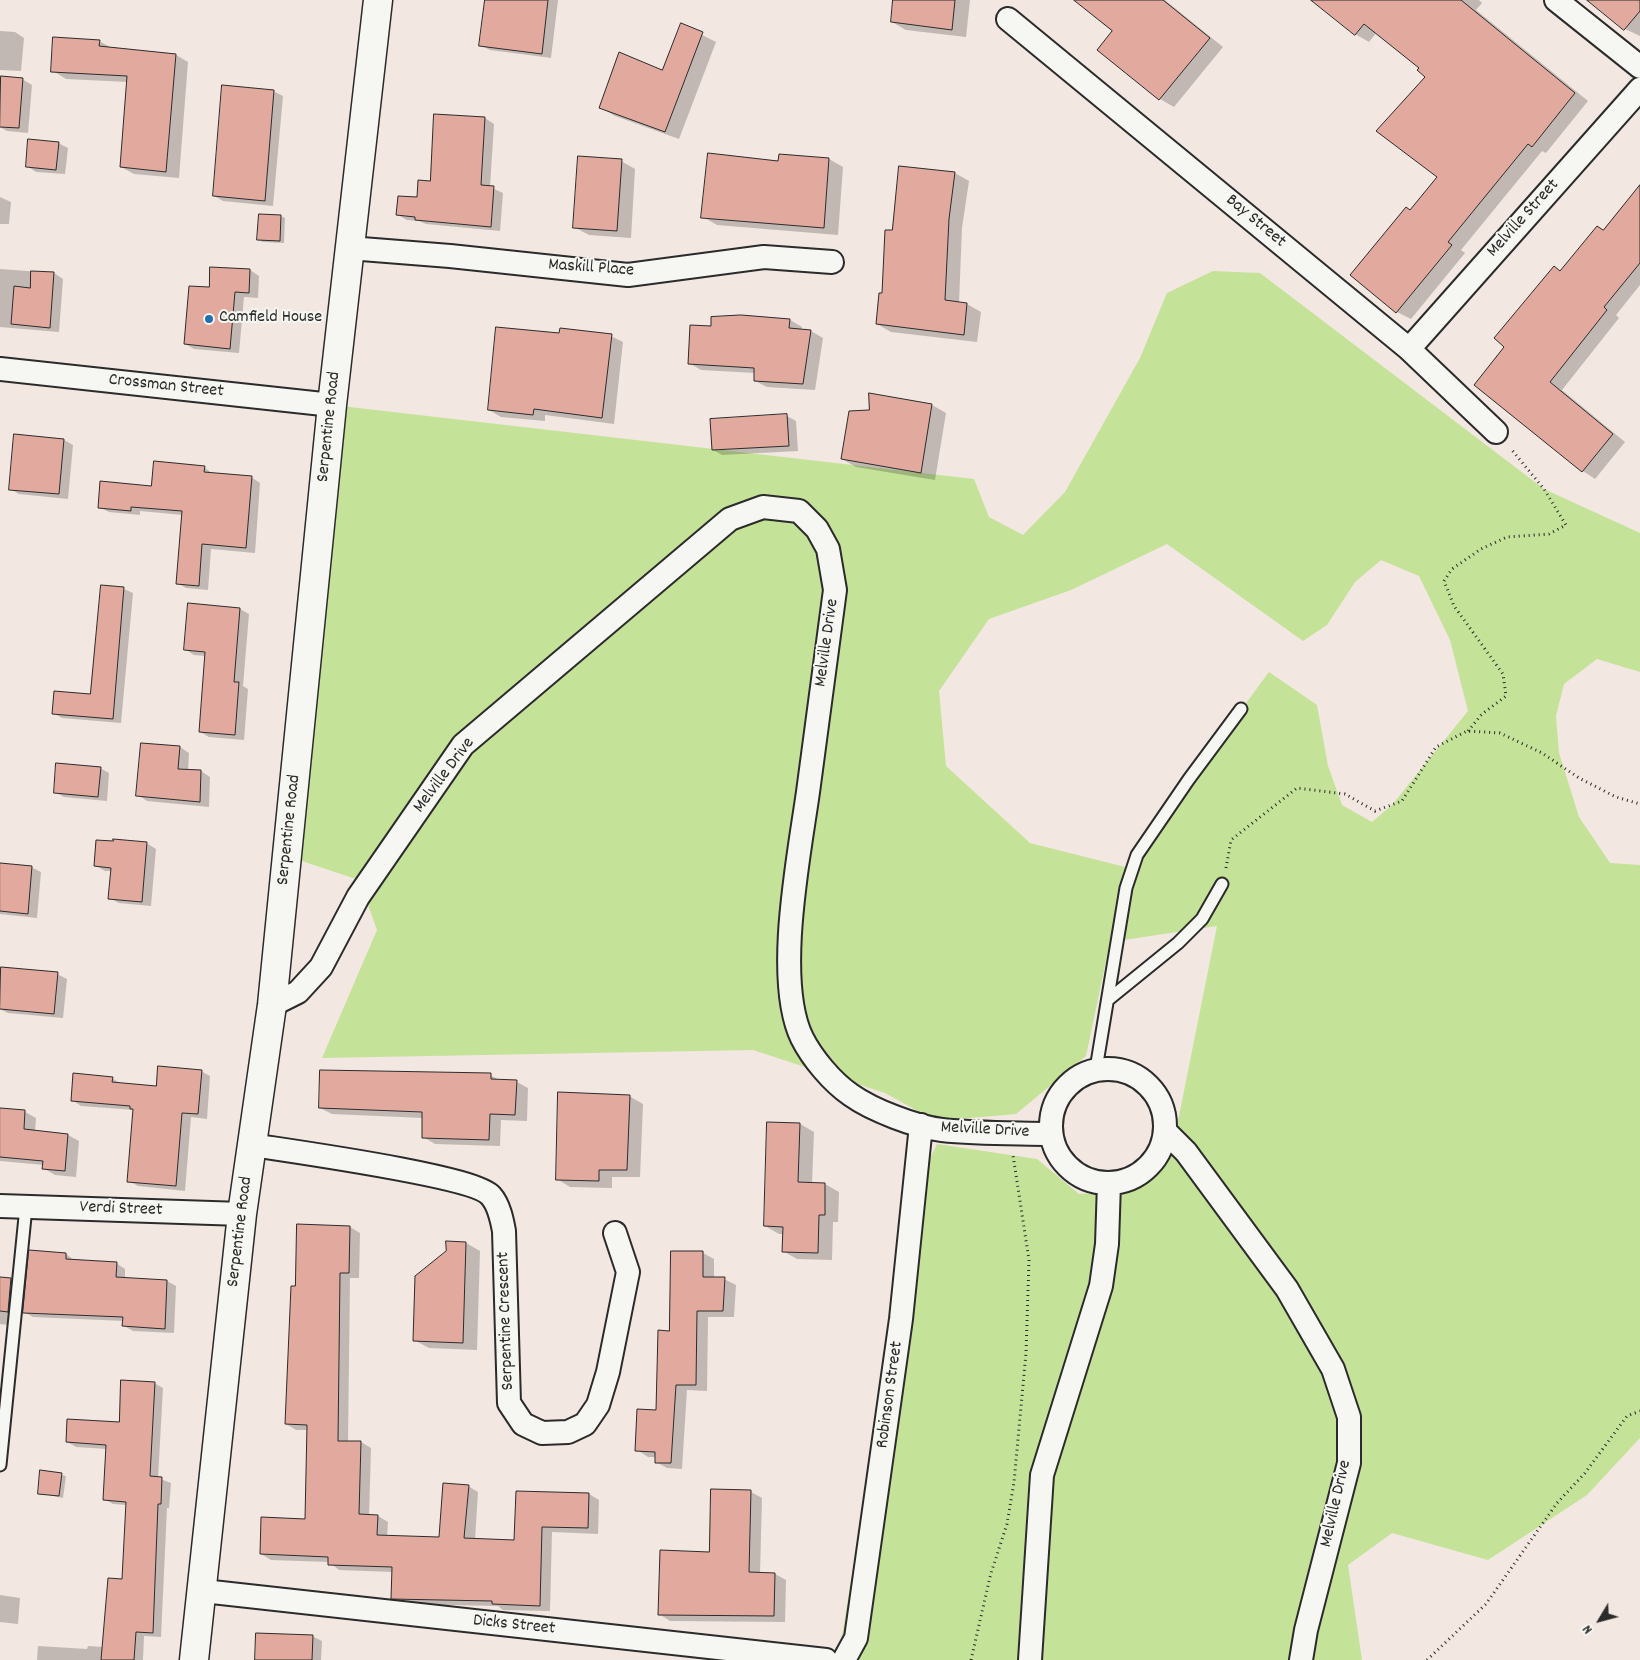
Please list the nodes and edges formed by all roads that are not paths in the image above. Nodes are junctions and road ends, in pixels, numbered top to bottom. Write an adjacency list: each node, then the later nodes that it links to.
1 (378, 0): 6 (street, Serpentine Road)
2 (1556, 0): 4 (street)
3 (1008, 19): 8 (street, Bay Street)
4 (1640, 67)
5 (1640, 88): 8 (street, Melville Street)
6 (349, 248): 7 (street, Maskill Place); 10 (street, Serpentine Road)
7 (832, 262)
8 (1409, 349): 11 (street, Bay Street)
9 (0, 370): 10 (street, Crossman Street)
10 (332, 405): 15 (street, Serpentine Road)
11 (1496, 432)
12 (1241, 709): 14 (lane)
13 (1222, 884): 14 (lane)
14 (1109, 999): 16 (lane)
15 (272, 1006): 17 (street, Melville Drive); 20 (street, Serpentine Road)
16 (1096, 1069): 18 (street); 19 (street)
17 (921, 1125): 19 (street, Melville Drive); 30 (street, Robinson Street)
18 (1165, 1131): 21 (street); 32 (street, Melville Drive)
19 (1051, 1134): 21 (street)
20 (252, 1145): 24 (street, Serpentine Road); 25 (street, Serpentine Crescent)
21 (1109, 1183): 31 (street)
22 (0, 1206): 23 (street, Verdi Street)
23 (26, 1207): 24 (street, Verdi Street); 26 (lane)
24 (242, 1214): 27 (street, Serpentine Road)
25 (615, 1233)
26 (0, 1465)
27 (203, 1592): 28 (street, Serpentine Road); 29 (street, Dicks Street)
28 (194, 1660)
29 (826, 1660)
30 (844, 1660)
31 (1030, 1660)
32 (1301, 1660)

